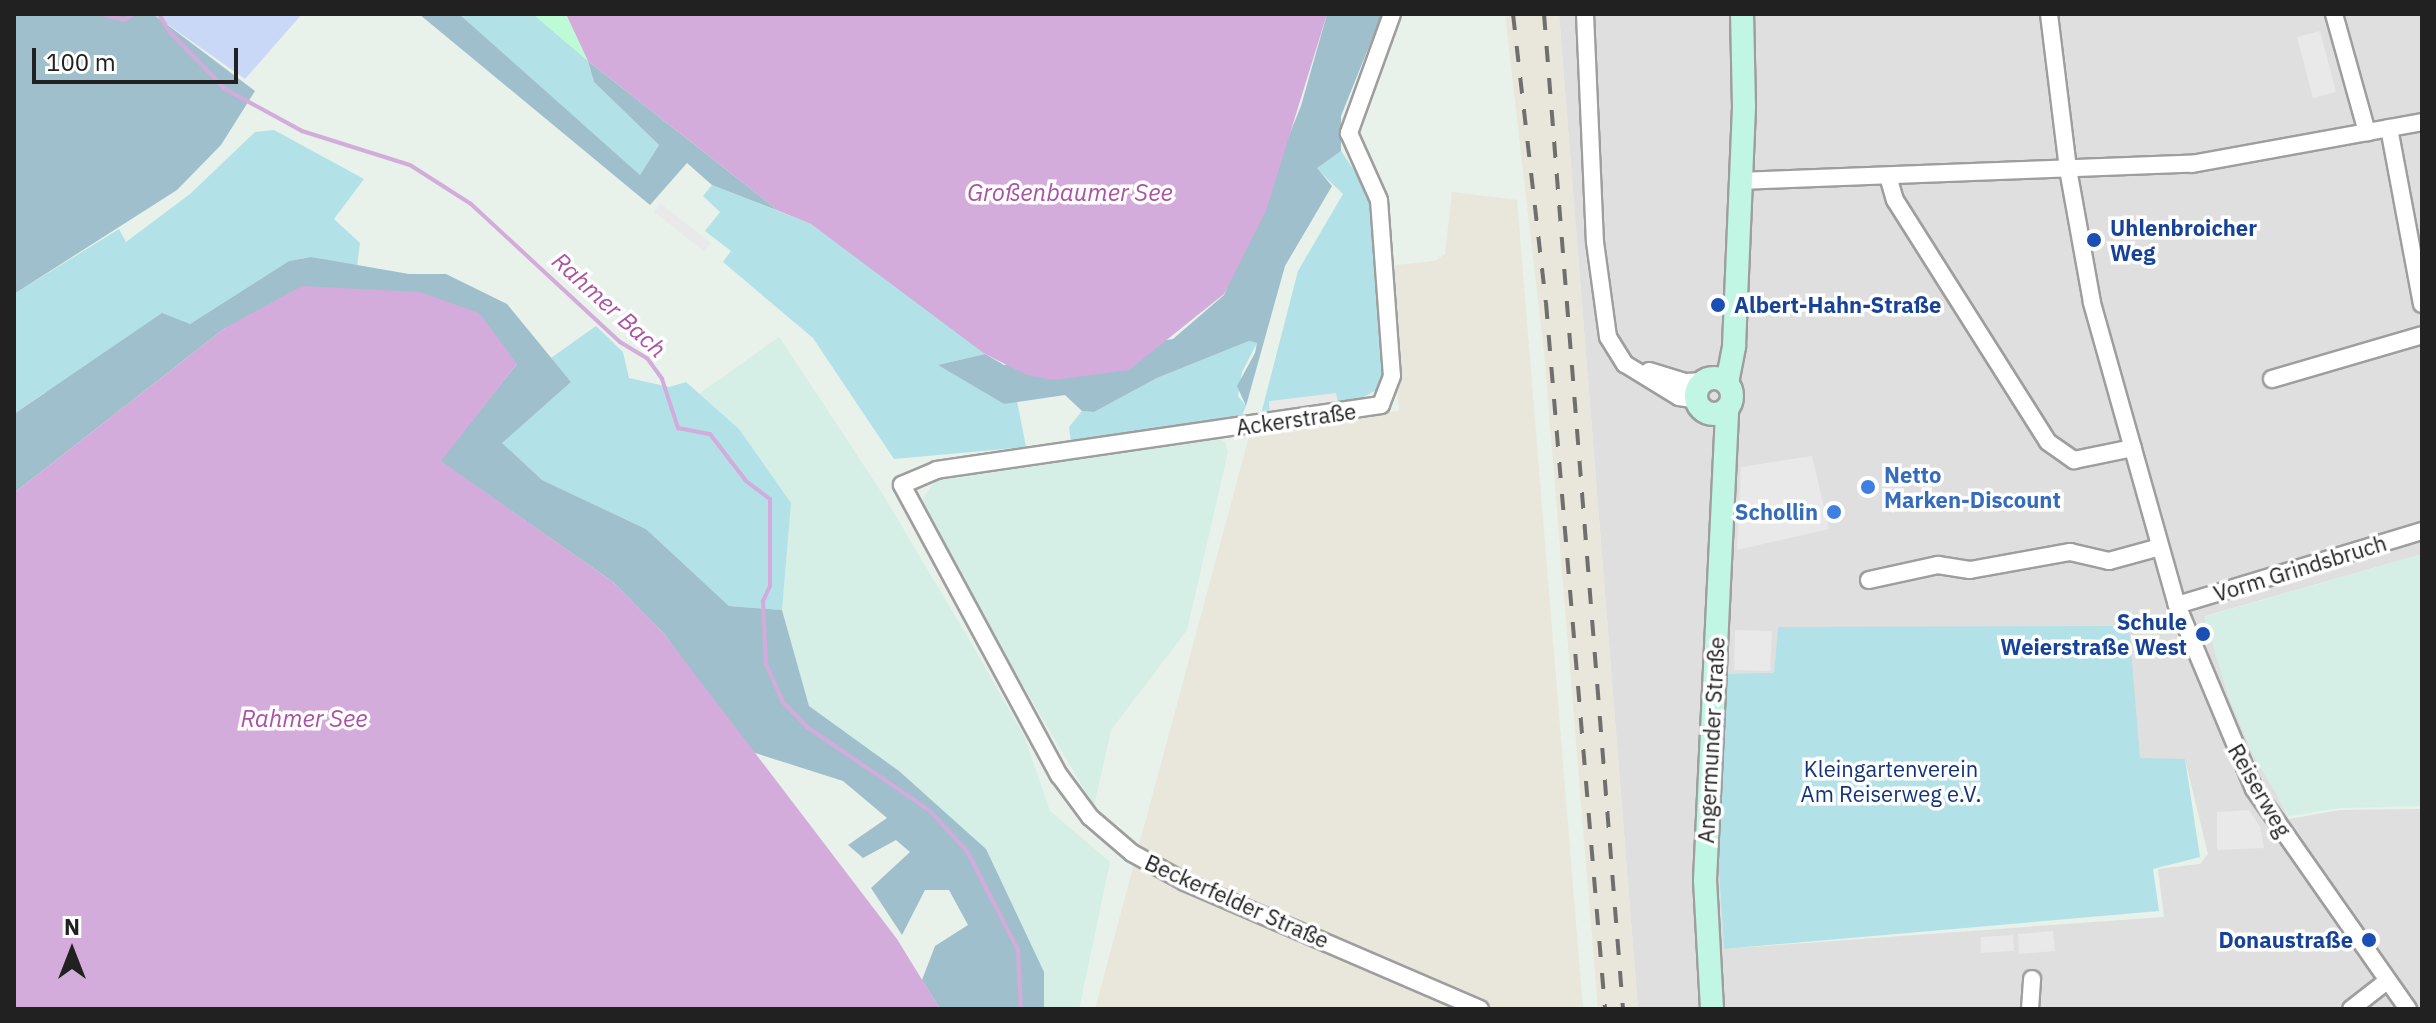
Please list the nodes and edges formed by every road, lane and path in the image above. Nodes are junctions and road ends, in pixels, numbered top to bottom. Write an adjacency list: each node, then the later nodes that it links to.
1 (1392, 14): 17 (street, Ackerstraße)
2 (1585, 14): 15 (street)
3 (1742, 14): 11 (main road)
4 (2049, 14): 9 (street, Reiserweg)
5 (2334, 14): 8 (street)
6 (2422, 122): 7 (street)
7 (2389, 128): 8 (street); 12 (street)
8 (2367, 132): 9 (street)
9 (2068, 169): 10 (street); 16 (street, Reiserweg)
10 (1888, 176): 11 (street); 16 (street)
11 (1740, 181): 15 (main road)
12 (2422, 304)
13 (2422, 335): 14 (street)
14 (2272, 379)
15 (1713, 394): 25 (main road, Angermunder Straße)
16 (2133, 448): 19 (street, Reiserweg)
17 (902, 485): 24 (street, Beckerfelder Straße)
18 (2422, 531): 21 (street, Vorm Grindsbruch)
19 (2160, 547): 20 (street); 21 (street, Reiserweg)
20 (1869, 580)
21 (2177, 605): 23 (street, Reiserweg)
22 (2032, 979): 26 (street)
23 (2387, 981): 27 (street); 28 (street, Reiserweg)
24 (1480, 1009)
25 (1712, 1009)
26 (2030, 1009)
27 (2351, 1009)
28 (2408, 1009)

